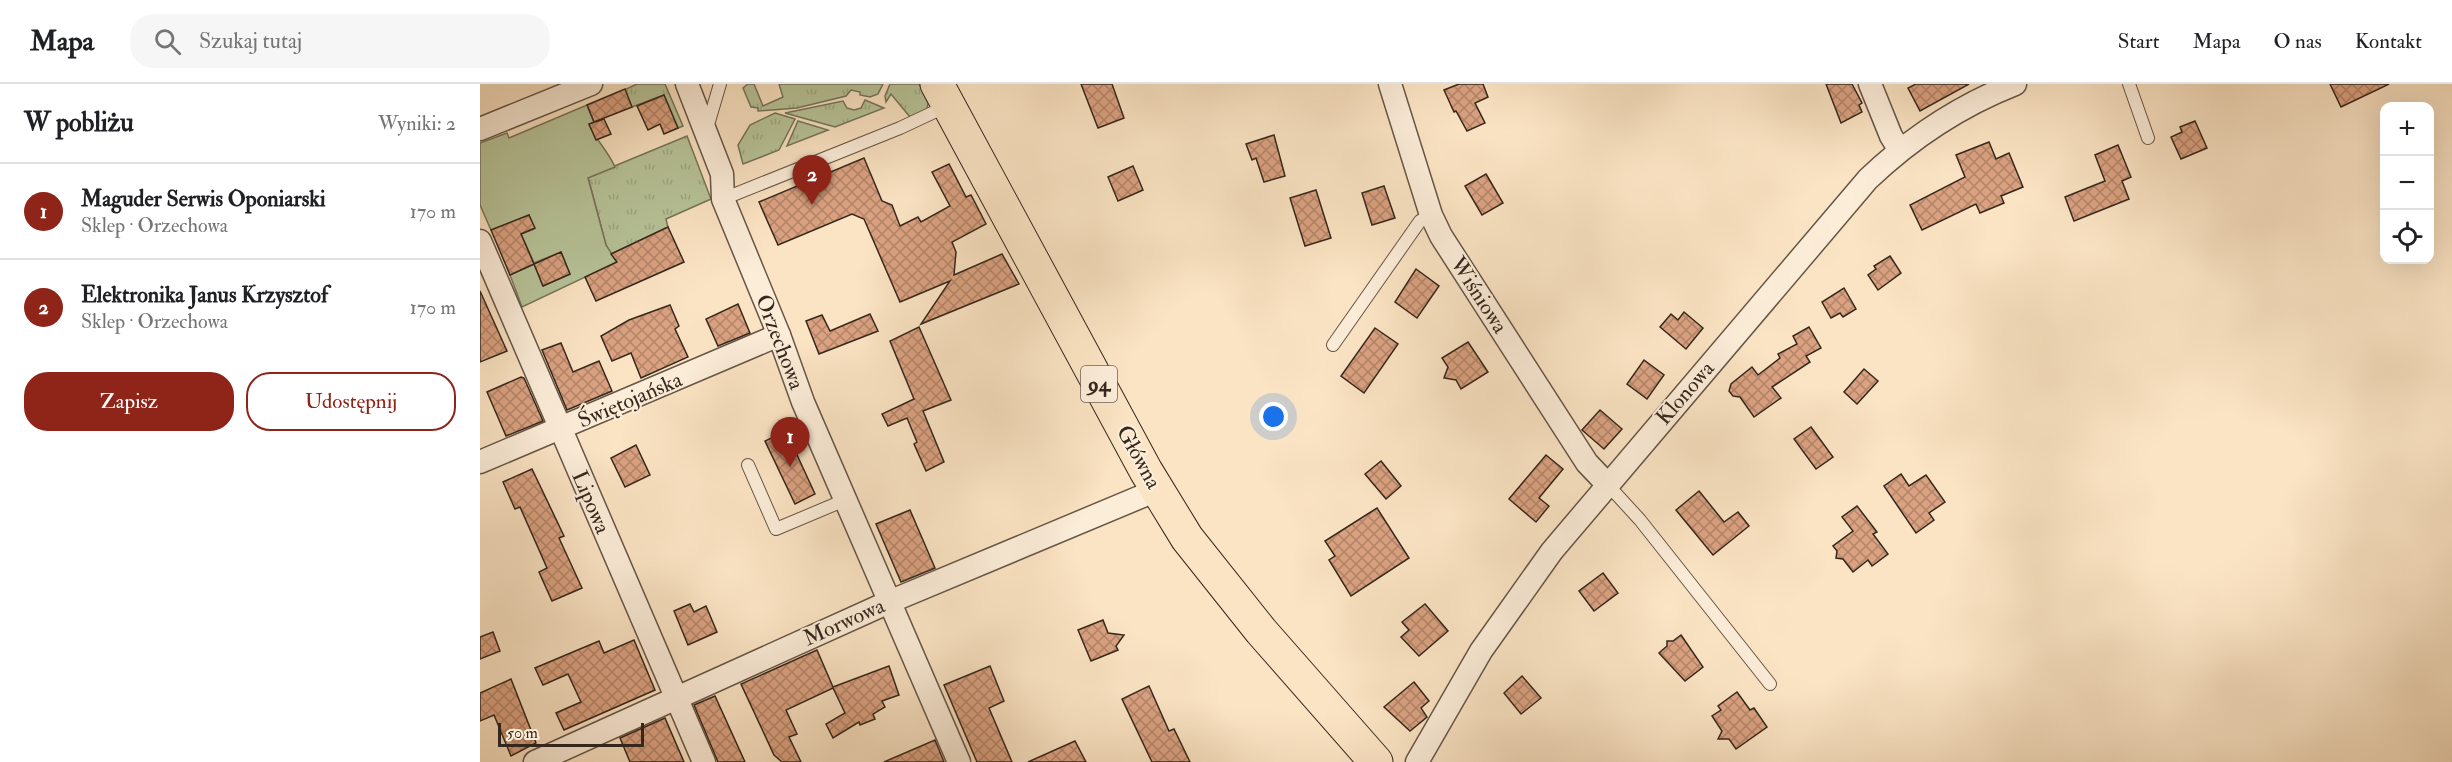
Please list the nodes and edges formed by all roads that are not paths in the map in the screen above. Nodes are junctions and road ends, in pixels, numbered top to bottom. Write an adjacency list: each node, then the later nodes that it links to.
1 (591, 84): 9 (street)
2 (687, 84): 10 (street, Orzechowa)
3 (720, 84): 10 (lane)
4 (1390, 84): 14 (street, Wiśniowa)
5 (1870, 84): 12 (street)
6 (2015, 84): 12 (street, Klonowa)
7 (2129, 84): 11 (lane)
8 (942, 94): 13 (lane); 22 (main road, Główna / 94)
9 (480, 129)
10 (705, 132): 13 (street, Orzechowa)
11 (2148, 138)
12 (1899, 149): 21 (street, Klonowa)
13 (723, 199): 16 (street, Orzechowa)
14 (1431, 215): 17 (lane); 21 (street, Wiśniowa)
15 (480, 241): 18 (street, Lipowa)
16 (779, 335): 18 (street, Świętojańska); 23 (street, Orzechowa)
17 (1333, 345)
18 (560, 430): 19 (street, Świętojańska); 26 (street, Lipowa)
19 (480, 462)
20 (748, 465): 23 (lane)
21 (1608, 485): 25 (lane); 31 (street, Klonowa)
22 (1157, 490): 24 (street, Morwowa); 30 (main road, Główna / 94)
23 (845, 500): 24 (street, Orzechowa)
24 (890, 602): 26 (street, Morwowa); 29 (street, Orzechowa)
25 (1770, 684)
26 (676, 696): 27 (street, Morwowa); 28 (street, Lipowa)
27 (535, 762)
28 (704, 762)
29 (959, 762)
30 (1376, 762)
31 (1417, 762)

